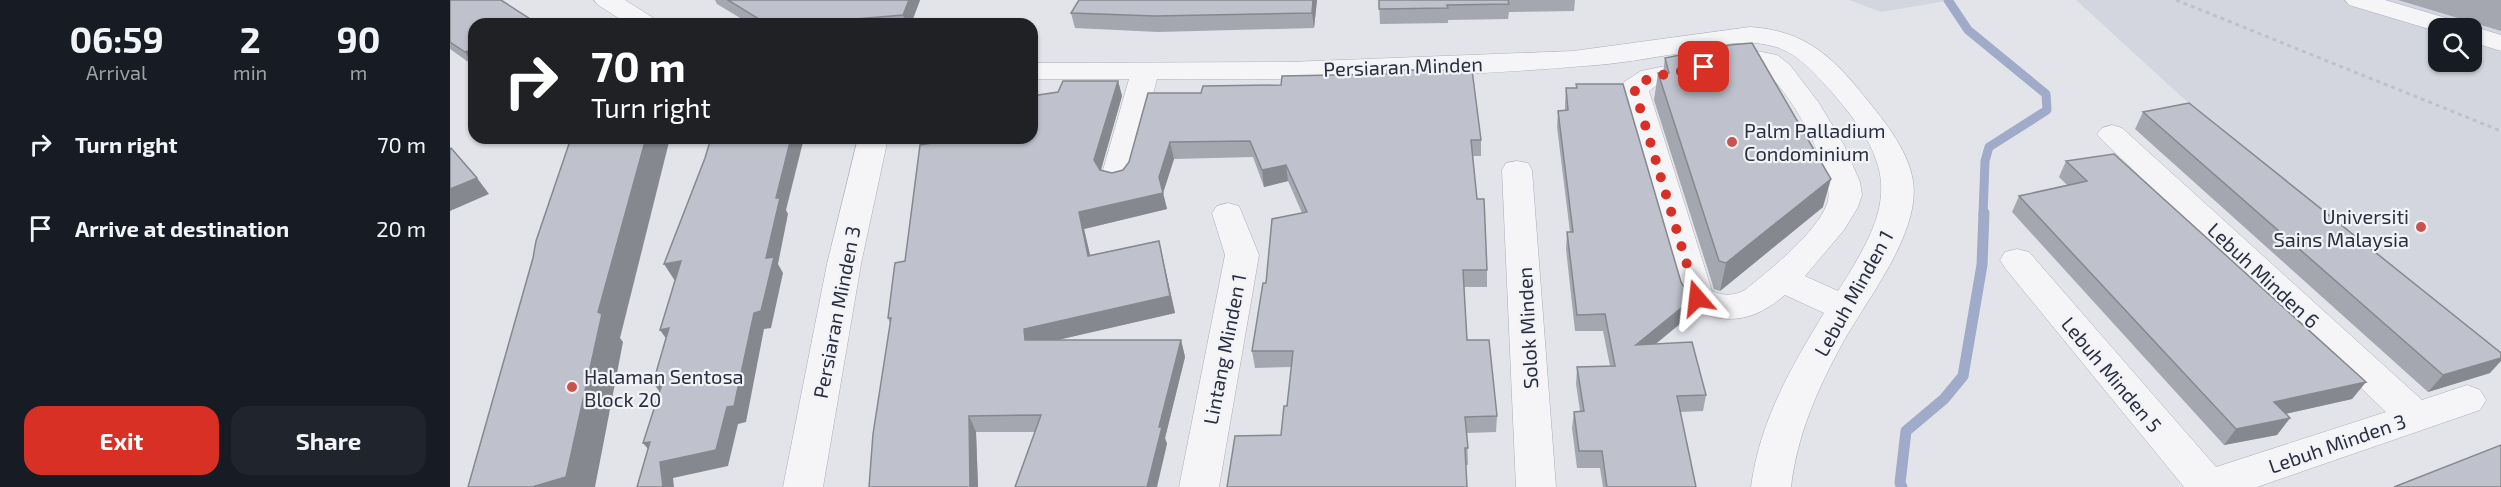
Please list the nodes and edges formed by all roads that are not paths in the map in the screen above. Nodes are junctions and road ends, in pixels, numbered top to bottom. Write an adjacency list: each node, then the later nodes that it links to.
1 (607, 0): 3 (street)
2 (2358, 0): 4 (street)
3 (636, 18)
4 (2428, 20)
5 (2482, 37): 7 (street)
6 (1772, 38): 9 (street, Persiaran Minden); 17 (street, Lebuh Minden 1)
7 (2501, 43)
8 (1038, 71): 9 (street, Persiaran Minden)
9 (1145, 71): 13 (street)
10 (2112, 134): 19 (street, Lebuh Minden 6)
11 (872, 144): 20 (street, Persiaran Minden 3)
12 (1517, 170): 22 (street, Solok Minden)
13 (1116, 177)
14 (1228, 213): 21 (street, Lintang Minden 1)
15 (2017, 260): 24 (street, Lebuh Minden 5)
16 (1789, 273): 16 (street); 17 (street)
17 (1850, 300): 23 (street, Lebuh Minden 1)
18 (2467, 400): 19 (street, Lebuh Minden 3)
19 (2416, 417): 24 (street, Lebuh Minden 3)
20 (803, 487)
21 (1199, 487)
22 (1536, 487)
23 (1771, 487)
24 (2207, 487)

